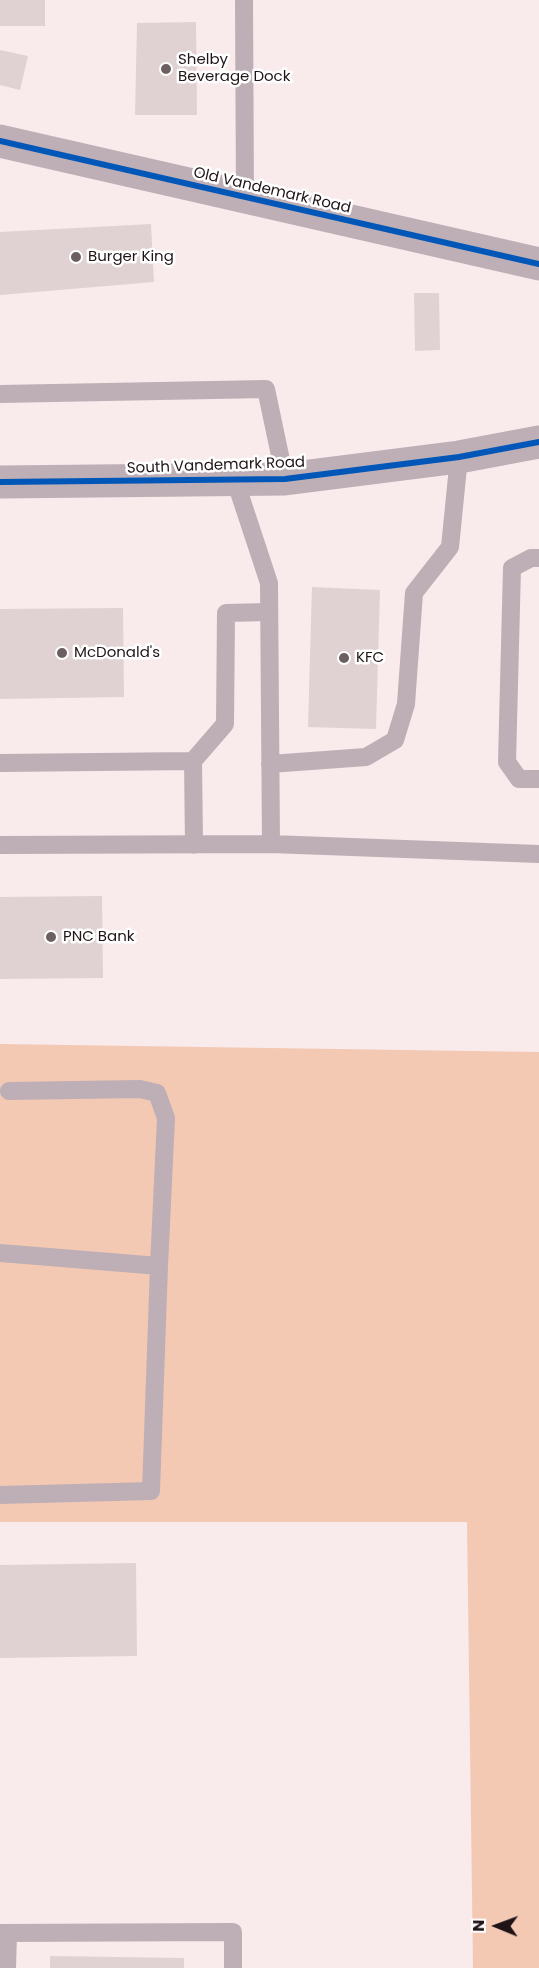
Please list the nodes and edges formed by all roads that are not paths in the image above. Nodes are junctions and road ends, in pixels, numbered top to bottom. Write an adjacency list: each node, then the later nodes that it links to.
1 (244, 0): 3 (lane)
2 (0, 141): 3 (street, Old Vandemark Road)
3 (246, 197): 4 (street, Old Vandemark Road)
4 (539, 264)
5 (0, 394): 8 (lane)
6 (539, 442): 7 (street, South Vandemark Road)
7 (459, 457): 8 (street, South Vandemark Road); 15 (lane)
8 (285, 479): 9 (street, South Vandemark Road)
9 (235, 480): 10 (street, South Vandemark Road); 12 (lane)
10 (0, 482)
11 (539, 558): 16 (lane)
12 (269, 612): 13 (lane); 15 (lane)
13 (193, 761): 14 (lane); 17 (lane)
14 (0, 763)
15 (270, 764): 18 (lane)
16 (539, 779)
17 (194, 844): 18 (lane); 19 (lane)
18 (271, 844): 20 (lane)
19 (0, 845)
20 (539, 854)
21 (9, 1091): 23 (lane)
22 (0, 1253): 23 (lane)
23 (159, 1266): 24 (lane)
24 (0, 1495)
25 (4, 1933): 26 (lane); 27 (lane)
26 (7, 1968)
27 (233, 1968)

